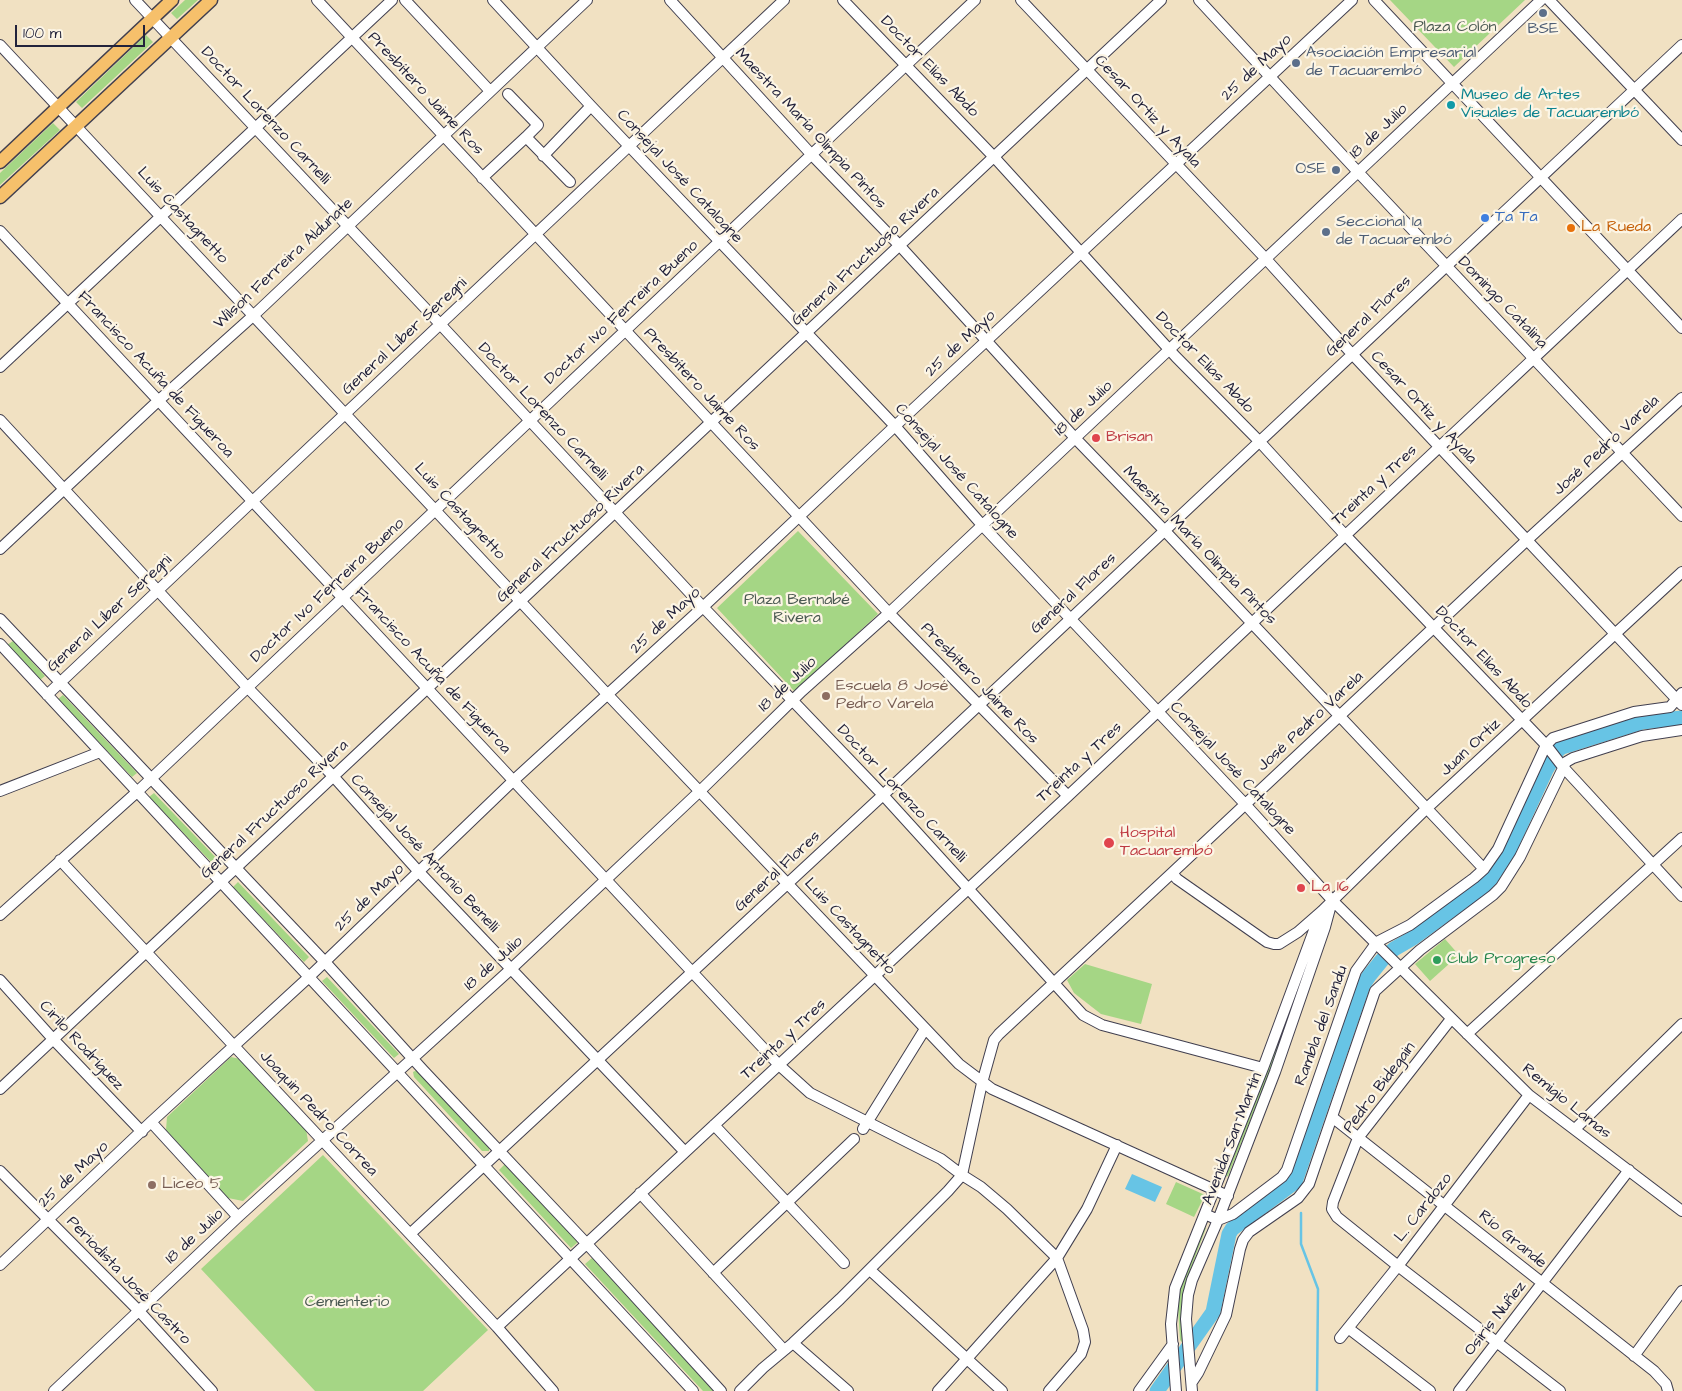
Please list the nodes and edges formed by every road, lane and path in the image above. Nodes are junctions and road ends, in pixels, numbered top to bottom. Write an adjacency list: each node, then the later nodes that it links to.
1 (135, 0): 20 (street, Doctor Lorenzo Carnelli)
2 (172, 0): 20 (main road)
3 (211, 0): 22 (main road)
4 (317, 0): 21 (street, Presbítero Jaime Ros)
5 (392, 0): 21 (street)
6 (405, 0): 32 (street)
7 (493, 0): 25 (street, Consejal José Catalogne)
8 (670, 0): 26 (street, Maestra María Olimpia Pintos)
9 (784, 0): 26 (street, General Líber Seregni)
10 (843, 0): 27 (street, Doctor Elías Abdo)
11 (975, 0): 27 (street, Doctor Ivo Ferreira Bueno)
12 (1021, 0): 28 (street, Cesar Ortiz y Ayala)
13 (1161, 0): 28 (street, General Fructuoso Rivera)
14 (1199, 0): 29 (street, Domingo Catalina)
15 (1352, 0): 29 (street, 25 de Mayo)
16 (1374, 0): 30 (street)
17 (1541, 0): 30 (street, 18 de Julio)
18 (1549, 0): 31 (street)
19 (584, 1): 25 (street, Wilson Ferreira Aldunate)
20 (152, 18): 22 (street, Doctor Lorenzo Carnelli); 34 (main road)
21 (352, 36): 37 (street); 38 (street, Presbítero Jaime Ros)
22 (171, 37): 36 (main road); 37 (street, Doctor Lorenzo Carnelli)
23 (0, 45): 34 (street, Luis Castagnetto)
24 (1682, 45): 31 (street, General Flores)
25 (537, 47): 32 (street, Wilson Ferreira Aldunate); 35 (street, Consejal José Catalogne)
26 (722, 57): 41 (street, General Líber Seregni); 42 (street, Maestra María Olimpia Pintos)
27 (906, 65): 42 (street, Doctor Ivo Ferreira Bueno); 44 (street, Doctor Elías Abdo)
28 (1087, 70): 44 (street, General Fructuoso Rivera); 46 (street, Cesar Ortiz y Ayala)
29 (1269, 76): 46 (street, 25 de Mayo); 47 (street, Domingo Catalina)
30 (1453, 83): 47 (street, 18 de Julio); 49 (street)
31 (1634, 89): 40 (street); 49 (street, General Flores)
32 (490, 91): 38 (street, Wilson Ferreira Aldunate)
33 (508, 94): 39 (street)
34 (58, 106): 36 (street, Luis Castagnetto); 45 (main road)
35 (591, 106): 41 (street, Consejal José Catalogne); 43 (street)
36 (76, 126): 51 (main road); 52 (street, Luis Castagnetto)
37 (256, 128): 52 (street); 54 (street, Doctor Lorenzo Carnelli)
38 (443, 137): 48 (street, Presbítero Jaime Ros); 54 (street, Wilson Ferreira Aldunate)
39 (526, 137): 43 (street); 48 (street)
40 (1682, 140)
41 (630, 146): 56 (street, General Líber Seregni); 57 (street, Consejal José Catalogne)
42 (811, 154): 57 (street, Doctor Ivo Ferreira Bueno); 58 (street, Maestra María Olimpia Pintos)
43 (543, 156): 50 (street)
44 (994, 157): 58 (street, General Fructuoso Rivera); 59 (street, Doctor Elías Abdo)
45 (0, 162)
46 (1176, 165): 59 (street, 25 de Mayo); 60 (street, Cesar Ortiz y Ayala)
47 (1358, 172): 60 (street, 18 de Julio); 61 (street, Domingo Catalina)
48 (482, 178): 56 (street, Presbítero Jaime Ros)
49 (1542, 178): 61 (street, General Flores); 62 (street)
50 (570, 182)
51 (0, 197)
52 (161, 216): 63 (street); 64 (street, Luis Castagnetto)
53 (1682, 219): 62 (street, Treinta y Tres)
54 (346, 226): 64 (street, Wilson Ferreira Aldunate); 65 (street, Doctor Lorenzo Carnelli)
55 (0, 232): 63 (street, Francisco Acuña de Figueroa)
56 (536, 234): 65 (street, General Líber Seregni); 67 (street, Presbítero Jaime Ros)
57 (719, 242): 67 (street, Doctor Ivo Ferreira Bueno); 68 (street, Consejal José Catalogne)
58 (900, 246): 68 (street, General Fructuoso Rivera); 69 (street, Maestra María Olimpia Pintos)
59 (1082, 252): 69 (street, 25 de Mayo); 70 (street, Doctor Elías Abdo)
60 (1266, 259): 70 (street, 18 de Julio); 71 (street, Cesar Ortiz y Ayala)
61 (1445, 266): 71 (street, General Flores); 72 (street, Domingo Catalina)
62 (1627, 270): 66 (street); 72 (street, Treinta y Tres)
63 (67, 304): 73 (street); 75 (street, Francisco Acuña de Figueroa)
64 (254, 315): 75 (street, Wilson Ferreira Aldunate); 76 (street, Luis Castagnetto)
65 (440, 324): 76 (street, General Líber Seregni); 78 (street, Doctor Lorenzo Carnelli)
66 (1682, 328)
67 (626, 331): 78 (street, Doctor Ivo Ferreira Bueno); 79 (street, Presbítero Jaime Ros)
68 (806, 334): 79 (street, General Fructuoso Rivera); 80 (street, Consejal José Catalogne)
69 (987, 340): 80 (street, 25 de Mayo); 81 (street, Maestra María Olimpia Pintos)
70 (1169, 350): 81 (street, 18 de Julio); 82 (street, Doctor Elías Abdo)
71 (1352, 354): 82 (street, General Flores); 83 (street, Cesar Ortiz y Ayala)
72 (1534, 358): 83 (street, Treinta y Tres); 84 (street, Domingo Catalina)
73 (0, 367)
74 (1682, 398): 84 (street, José Pedro Varela)
75 (158, 401): 85 (street, Wilson Ferreira Aldunate); 86 (street, Francisco Acuña de Figueroa)
76 (346, 413): 86 (street, General Líber Seregni); 87 (street, Luis Castagnetto)
77 (0, 420): 85 (street, Consejal José Antonio Benelli)
78 (529, 421): 87 (street, Doctor Ivo Ferreira Bueno); 88 (street, Doctor Lorenzo Carnelli)
79 (712, 422): 88 (street, General Fructuoso Rivera); 89 (street, Presbítero Jaime Ros)
80 (895, 426): 89 (street, 25 de Mayo); 91 (street, Consejal José Catalogne)
81 (1075, 438): 91 (street, 18 de Julio); 92 (street, Maestra María Olimpia Pintos)
82 (1258, 441): 92 (street, General Flores); 93 (street, Doctor Elías Abdo)
83 (1439, 447): 93 (street, Treinta y Tres); 94 (street, Cesar Ortiz y Ayala)
84 (1622, 453): 90 (street, Domingo Catalina); 94 (street, José Pedro Varela)
85 (64, 490): 95 (street, Wilson Ferreira Aldunate); 97 (street, Consejal José Antonio Benelli)
86 (252, 501): 97 (street, General Líber Seregni); 98 (street, Francisco Acuña de Figueroa)
87 (436, 510): 98 (street, Doctor Ivo Ferreira Bueno); 99 (street, Luis Castagnetto)
88 (615, 513): 99 (street, General Fructuoso Rivera); 100 (street, Doctor Lorenzo Carnelli)
89 (800, 516): 100 (street, 25 de Mayo); 101 (street, Presbítero Jaime Ros)
90 (1682, 516)
91 (982, 525): 101 (street, 18 de Julio); 103 (street, Consejal José Catalogne)
92 (1164, 530): 103 (street, General Flores); 104 (street, Maestra María Olimpia Pintos)
93 (1345, 535): 104 (street, Treinta y Tres); 105 (street, Doctor Elías Abdo)
94 (1527, 540): 105 (street, José Pedro Varela); 107 (street, Cesar Ortiz y Ayala)
95 (0, 549)
96 (1682, 572): 107 (street, Juan Ortiz)
97 (158, 589): 109 (street, General Líber Seregni); 110 (street, Consejal José Antonio Benelli)
98 (342, 598): 110 (street, Doctor Ivo Ferreira Bueno); 111 (street, Francisco Acuña de Figueroa)
99 (521, 600): 111 (street, General Fructuoso Rivera); 113 (street, Luis Castagnetto)
100 (703, 608): 113 (street, 25 de Mayo); 115 (street, Doctor Lorenzo Carnelli)
101 (889, 613): 115 (street, 18 de Julio); 116 (street, Presbítero Jaime Ros)
102 (0, 618): 106 (street)
103 (1070, 618): 116 (street, General Flores); 117 (street, Consejal José Catalogne)
104 (1251, 623): 117 (street, Treinta y Tres); 118 (street, Maestra María Olimpia Pintos)
105 (1434, 628): 118 (street, José Pedro Varela); 119 (street, Doctor Elías Abdo)
106 (12, 631): 108 (street); 109 (street)
107 (1615, 634): 114 (street, Cesar Ortiz y Ayala); 119 (street, Juan Ortiz)
108 (0, 643): 112 (street)
109 (61, 682): 112 (street, General Líber Seregni); 125 (street)
110 (247, 687): 124 (street, Consejal José Antonio Benelli); 125 (street, Doctor Ivo Ferreira Bueno)
111 (427, 688): 124 (street, General Fructuoso Rivera); 126 (street, Francisco Acuña de Figueroa)
112 (47, 695): 122 (street)
113 (608, 695): 126 (street, 25 de Mayo); 128 (street, Luis Castagnetto)
114 (1680, 699): 121 (street)
115 (792, 701): 128 (street, 18 de Julio); 130 (street, Doctor Lorenzo Carnelli)
116 (979, 704): 130 (street, General Flores); 131 (street, Presbítero Jaime Ros)
117 (1158, 712): 131 (street, Treinta y Tres); 132 (street, Consejal José Catalogne)
118 (1339, 716): 132 (street, José Pedro Varela); 133 (street, Maestra María Olimpia Pintos)
119 (1522, 721): 121 (street, Doctor Elías Abdo); 133 (street, Juan Ortiz)
120 (1682, 730): 123 (street)
121 (1548, 749): 123 (street, Doctor Elías Abdo); 138 (street)
122 (100, 752): 127 (street); 129 (street)
123 (1561, 764): 136 (street, Doctor Elías Abdo); 152 (street)
124 (333, 776): 137 (street, General Fructuoso Rivera); 139 (street, Consejal José Antonio Benelli)
125 (151, 779): 129 (street, Doctor Ivo Ferreira Bueno); 137 (street)
126 (514, 780): 139 (street, 25 de Mayo); 141 (street, Francisco Acuña de Figueroa)
127 (0, 790)
128 (700, 791): 141 (street, 18 de Julio); 143 (street, Luis Castagnetto)
129 (137, 792): 135 (street, Doctor Ivo Ferreira Bueno); 142 (street)
130 (883, 795): 143 (street, General Flores); 144 (street, Doctor Lorenzo Carnelli)
131 (1068, 796): 144 (street, Treinta y Tres)
132 (1245, 804): 140 (street, José Pedro Varela); 146 (street, Consejal José Catalogne)
133 (1427, 808): 138 (street, Maestra María Olimpia Pintos); 146 (street, Juan Ortiz)
134 (1682, 838): 136 (street)
135 (60, 860): 148 (street, Doctor Ivo Ferreira Bueno); 150 (street, Joaquin Pedro Correa)
136 (1653, 865): 145 (street, Doctor Elías Abdo); 162 (street)
137 (235, 869): 142 (street, General Fructuoso Rivera); 151 (street)
138 (1484, 869): 149 (street)
139 (419, 872): 151 (street, 25 de Mayo); 153 (street, Consejal José Antonio Benelli)
140 (1172, 874): 147 (street, Juan Ortiz); 158 (street, José Pedro Varela)
141 (605, 880): 153 (street, 18 de Julio); 154 (street, Francisco Acuña de Figueroa)
142 (220, 882): 150 (street, General Fructuoso Rivera); 156 (street)
143 (787, 884): 154 (street, General Flores); 155 (street, Luis Castagnetto)
144 (968, 888): 155 (street, Treinta y Tres); 158 (street, Doctor Lorenzo Carnelli)
145 (1682, 896)
146 (1332, 900): 147 (street, Juan Ortiz); 149 (street, Consejal José Catalogne); 191 (street, Avenida San Martín)
147 (1322, 911): 168 (street, Avenida San Martín)
148 (0, 915)
149 (1378, 944): 152 (street, Consejal José Catalogne); 198 (street, Rambla del Sandu)
150 (145, 953): 163 (street, General Fructuoso Rivera); 164 (street, Joaquin Pedro Correa)
151 (325, 962): 156 (street, 25 de Mayo); 165 (street)
152 (1400, 966): 159 (street, Remigio Lamas); 173 (street)
153 (511, 969): 165 (street, 18 de Julio); 166 (street, Consejal José Antonio Benelli)
154 (693, 972): 166 (street, General Flores); 167 (street, Francisco Acuña de Figueroa)
155 (874, 976): 161 (street, Luis Castagnetto); 167 (street, Treinta y Tres)
156 (309, 977): 164 (street, 25 de Mayo); 169 (street)
157 (0, 980): 163 (street, Cirilo Rodríguez)
158 (1054, 983): 168 (street, Doctor Lorenzo Carnelli); 170 (street, José Pedro Varela)
159 (1451, 1019): 162 (street, Remigio Lamas); 179 (street, Pedro Bidegain)
160 (1682, 1024): 177 (street)
161 (925, 1029): 170 (street, Luis Castagnetto); 176 (street)
162 (1467, 1034): 172 (street, Remigio Lamas)
163 (53, 1039): 171 (street, General Fructuoso Rivera); 178 (street, Cirilo Rodríguez)
164 (234, 1046): 174 (street, 25 de Mayo); 181 (street, Joaquin Pedro Correa)
165 (412, 1057): 169 (street, 18 de Julio); 183 (street)
166 (598, 1059): 183 (street, General Flores); 184 (street, Consejal José Antonio Benelli)
167 (779, 1065): 175 (street, Treinta y Tres); 176 (street, Francisco Acuña de Figueroa)
168 (1263, 1068): 189 (street, Avenida San Martín)
169 (396, 1073): 181 (street, 18 de Julio); 185 (street)
170 (982, 1082): 182 (street, Luis Castagnetto); 188 (street, José Pedro Varela)
171 (0, 1089)
172 (1530, 1095): 177 (street, Remigio Lamas); 193 (street, L. Cardozo)
173 (1332, 1117): 179 (street, Río Grande); 220 (street)
174 (151, 1122): 178 (street, 25 de Mayo); 196 (street)
175 (714, 1125): 184 (street, Treinta y Tres); 192 (street)
176 (865, 1125): 188 (street, Francisco Acuña de Figueroa)
177 (1575, 1129): 186 (street, Remigio Lamas)
178 (142, 1132): 197 (street, 25 de Mayo)
179 (1358, 1138): 193 (street, Río Grande); 205 (street, Pedro Bidegain)
180 (854, 1139): 192 (street)
181 (322, 1140): 196 (street, 18 de Julio); 199 (street, Joaquin Pedro Correa)
182 (1117, 1145): 189 (street, Luis Castagnetto); 202 (street)
183 (500, 1152): 185 (street, General Flores); 200 (street)
184 (685, 1152): 190 (street, Treinta y Tres)
185 (485, 1166): 199 (street, General Flores); 201 (street)
186 (1629, 1170): 194 (street, Remigio Lamas); 208 (street, Osiris Nuñez)
187 (0, 1171): 197 (street, Periodista José Castro)
188 (962, 1175): 202 (street, Francisco Acuña de Figueroa); 206 (street)
189 (1215, 1190): 191 (street, Luis Castagnetto); 195 (street, Avenida San Martín)
190 (640, 1194): 200 (street, Treinta y Tres); 207 (street)
191 (1228, 1196): 198 (street, Avenida San Martín)
192 (787, 1203): 203 (street); 207 (street)
193 (1445, 1205): 205 (street, L. Cardozo); 208 (street, Río Grande)
194 (1680, 1207)
195 (1205, 1214): 198 (street); 216 (street, Avenida San Martín)
196 (238, 1217): 210 (street, 18 de Julio)
197 (48, 1220): 204 (street, 25 de Mayo); 210 (street, Periodista José Castro)
198 (1218, 1220): 220 (street, Avenida San Martín)
199 (410, 1234): 211 (street, Joaquin Pedro Correa)
200 (587, 1244): 201 (street, Treinta y Tres); 226 (street)
201 (571, 1258): 211 (street, Treinta y Tres); 225 (street)
202 (1057, 1258): 219 (street); 231 (street)
203 (844, 1263)
204 (0, 1264)
205 (1398, 1266): 212 (street, L. Cardozo); 214 (street)
206 (870, 1270): 215 (street); 219 (street)
207 (713, 1273): 217 (street)
208 (1542, 1284): 214 (street, Osiris Nuñez); 218 (street, Río Grande)
209 (1682, 1291): 218 (street)
210 (139, 1311): 222 (street, 18 de Julio); 223 (street, Periodista José Castro)
211 (497, 1327): 224 (street, Joaquin Pedro Correa)
212 (1348, 1328): 213 (street, L. Cardozo); 233 (street)
213 (1340, 1338)
214 (1498, 1342): 234 (street, Osiris Nuñez); 235 (street)
215 (793, 1343): 217 (street); 228 (street)
216 (1173, 1344): 221 (street, Avenida San Martín); 232 (street)
217 (784, 1350): 227 (street)
218 (1634, 1356): 236 (street, Río Grande)
219 (968, 1360): 229 (street); 230 (street)
220 (1192, 1383)
221 (1175, 1388)
222 (54, 1391)
223 (212, 1391)
224 (553, 1391)
225 (693, 1391)
226 (721, 1391)
227 (740, 1391)
228 (848, 1391)
229 (938, 1391)
230 (1002, 1391)
231 (1049, 1391)
232 (1139, 1391)
233 (1430, 1391)
234 (1459, 1391)
235 (1560, 1391)
236 (1668, 1391)

